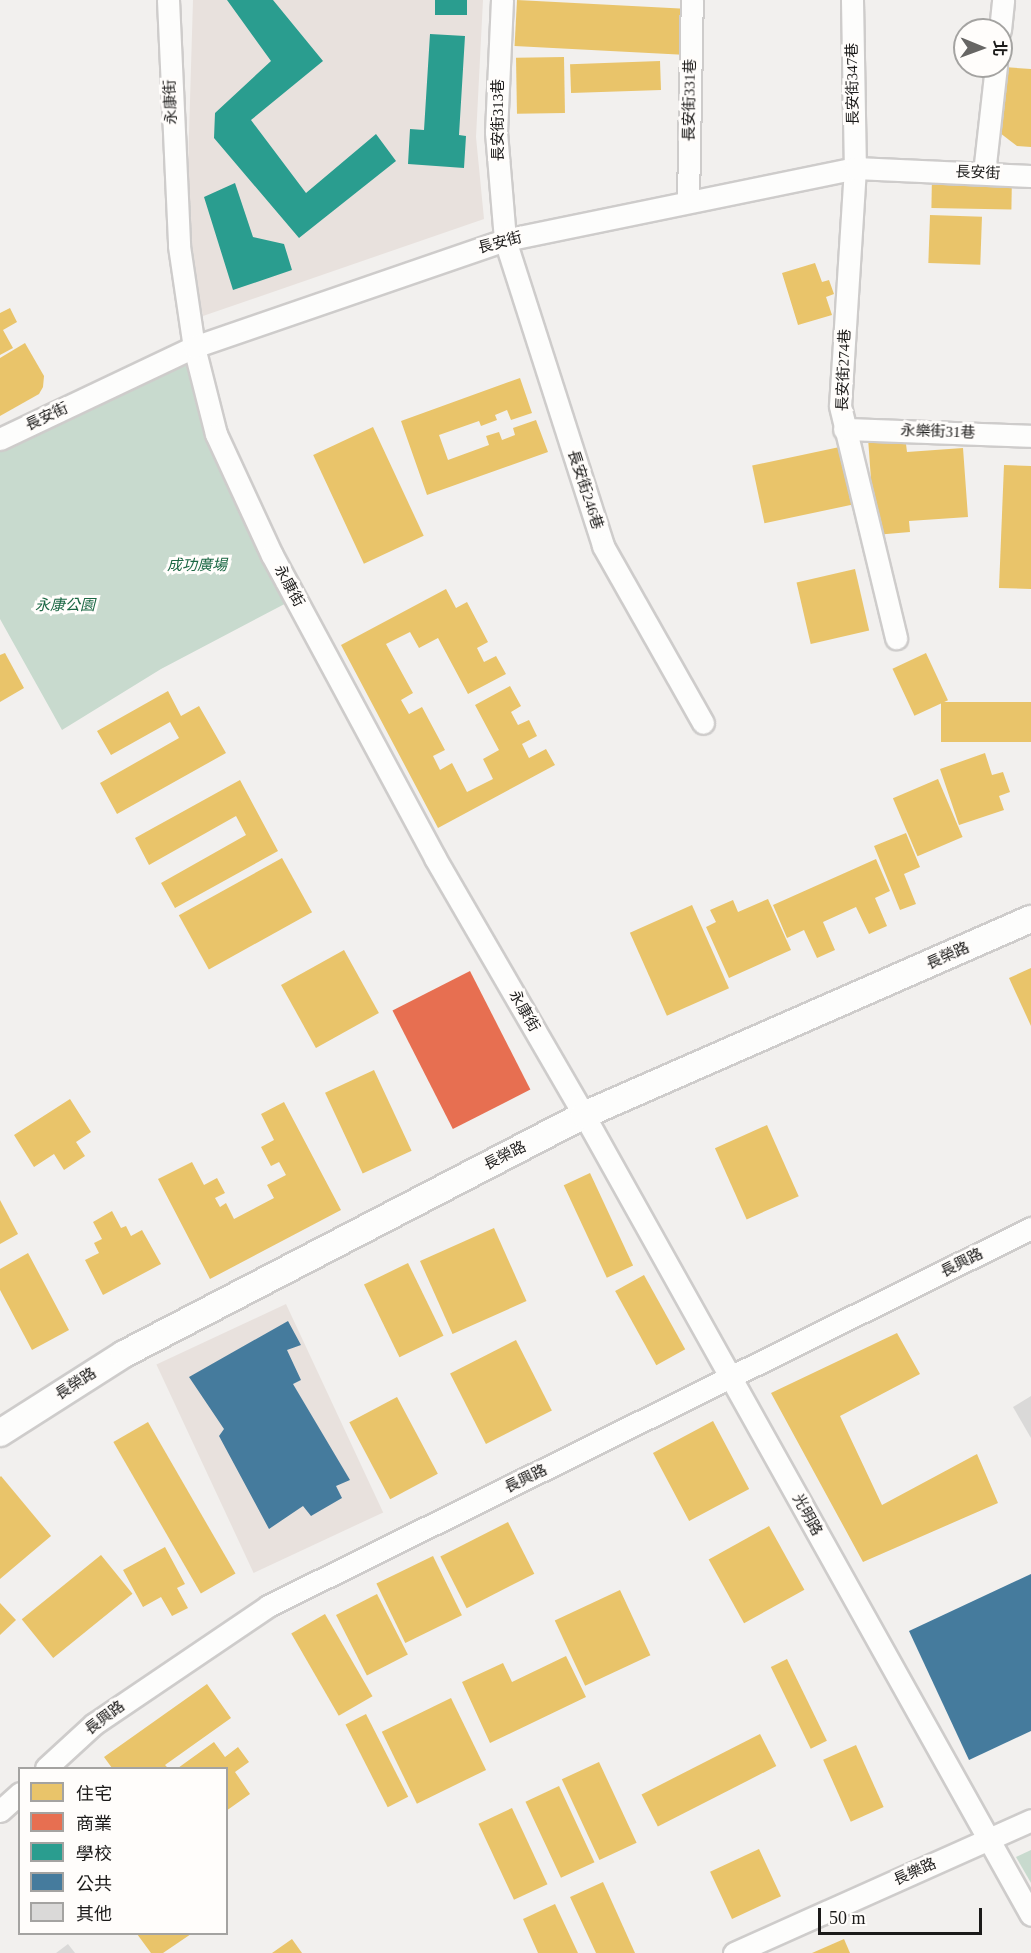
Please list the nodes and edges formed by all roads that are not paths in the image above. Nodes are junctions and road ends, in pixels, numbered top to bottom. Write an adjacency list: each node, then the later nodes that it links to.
1 (168, 0): 13 (street, 永康街)
2 (502, 0): 12 (street, 長安街313巷)
3 (692, 0): 11 (street, 長安街331巷)
4 (852, 0): 8 (street, 長安街347巷)
5 (1003, 0): 6 (street)
6 (1001, 18)
7 (995, 78): 9 (street)
8 (855, 168): 9 (street, 長安街); 11 (street, 長安街); 14 (street, 長安街274巷)
9 (984, 173): 10 (street, 長安街)
10 (1031, 176)
11 (688, 200): 12 (street, 長安街)
12 (505, 240): 13 (street, 長安街); 18 (street, 長安街246巷)
13 (194, 347): 16 (street, 長安街); 20 (street, 永康街)
14 (844, 429): 15 (street, 永樂街31巷); 17 (street, 長安街274巷)
15 (1031, 436)
16 (0, 439)
17 (896, 638)
18 (703, 723)
19 (1031, 919): 20 (street, 長榮路)
20 (584, 1115): 22 (street, 光明路); 23 (street, 長榮路)
21 (1031, 1228): 22 (street, 長興路)
22 (731, 1378): 24 (street, 長興路); 28 (street, 光明路)
23 (0, 1433)
24 (47, 1767)
25 (18, 1795): 26 (street)
26 (0, 1811)
27 (1031, 1820): 28 (street, 長樂路)
28 (988, 1839): 29 (street, 光明路); 30 (street, 長樂路)
29 (1031, 1915)
30 (734, 1953)

